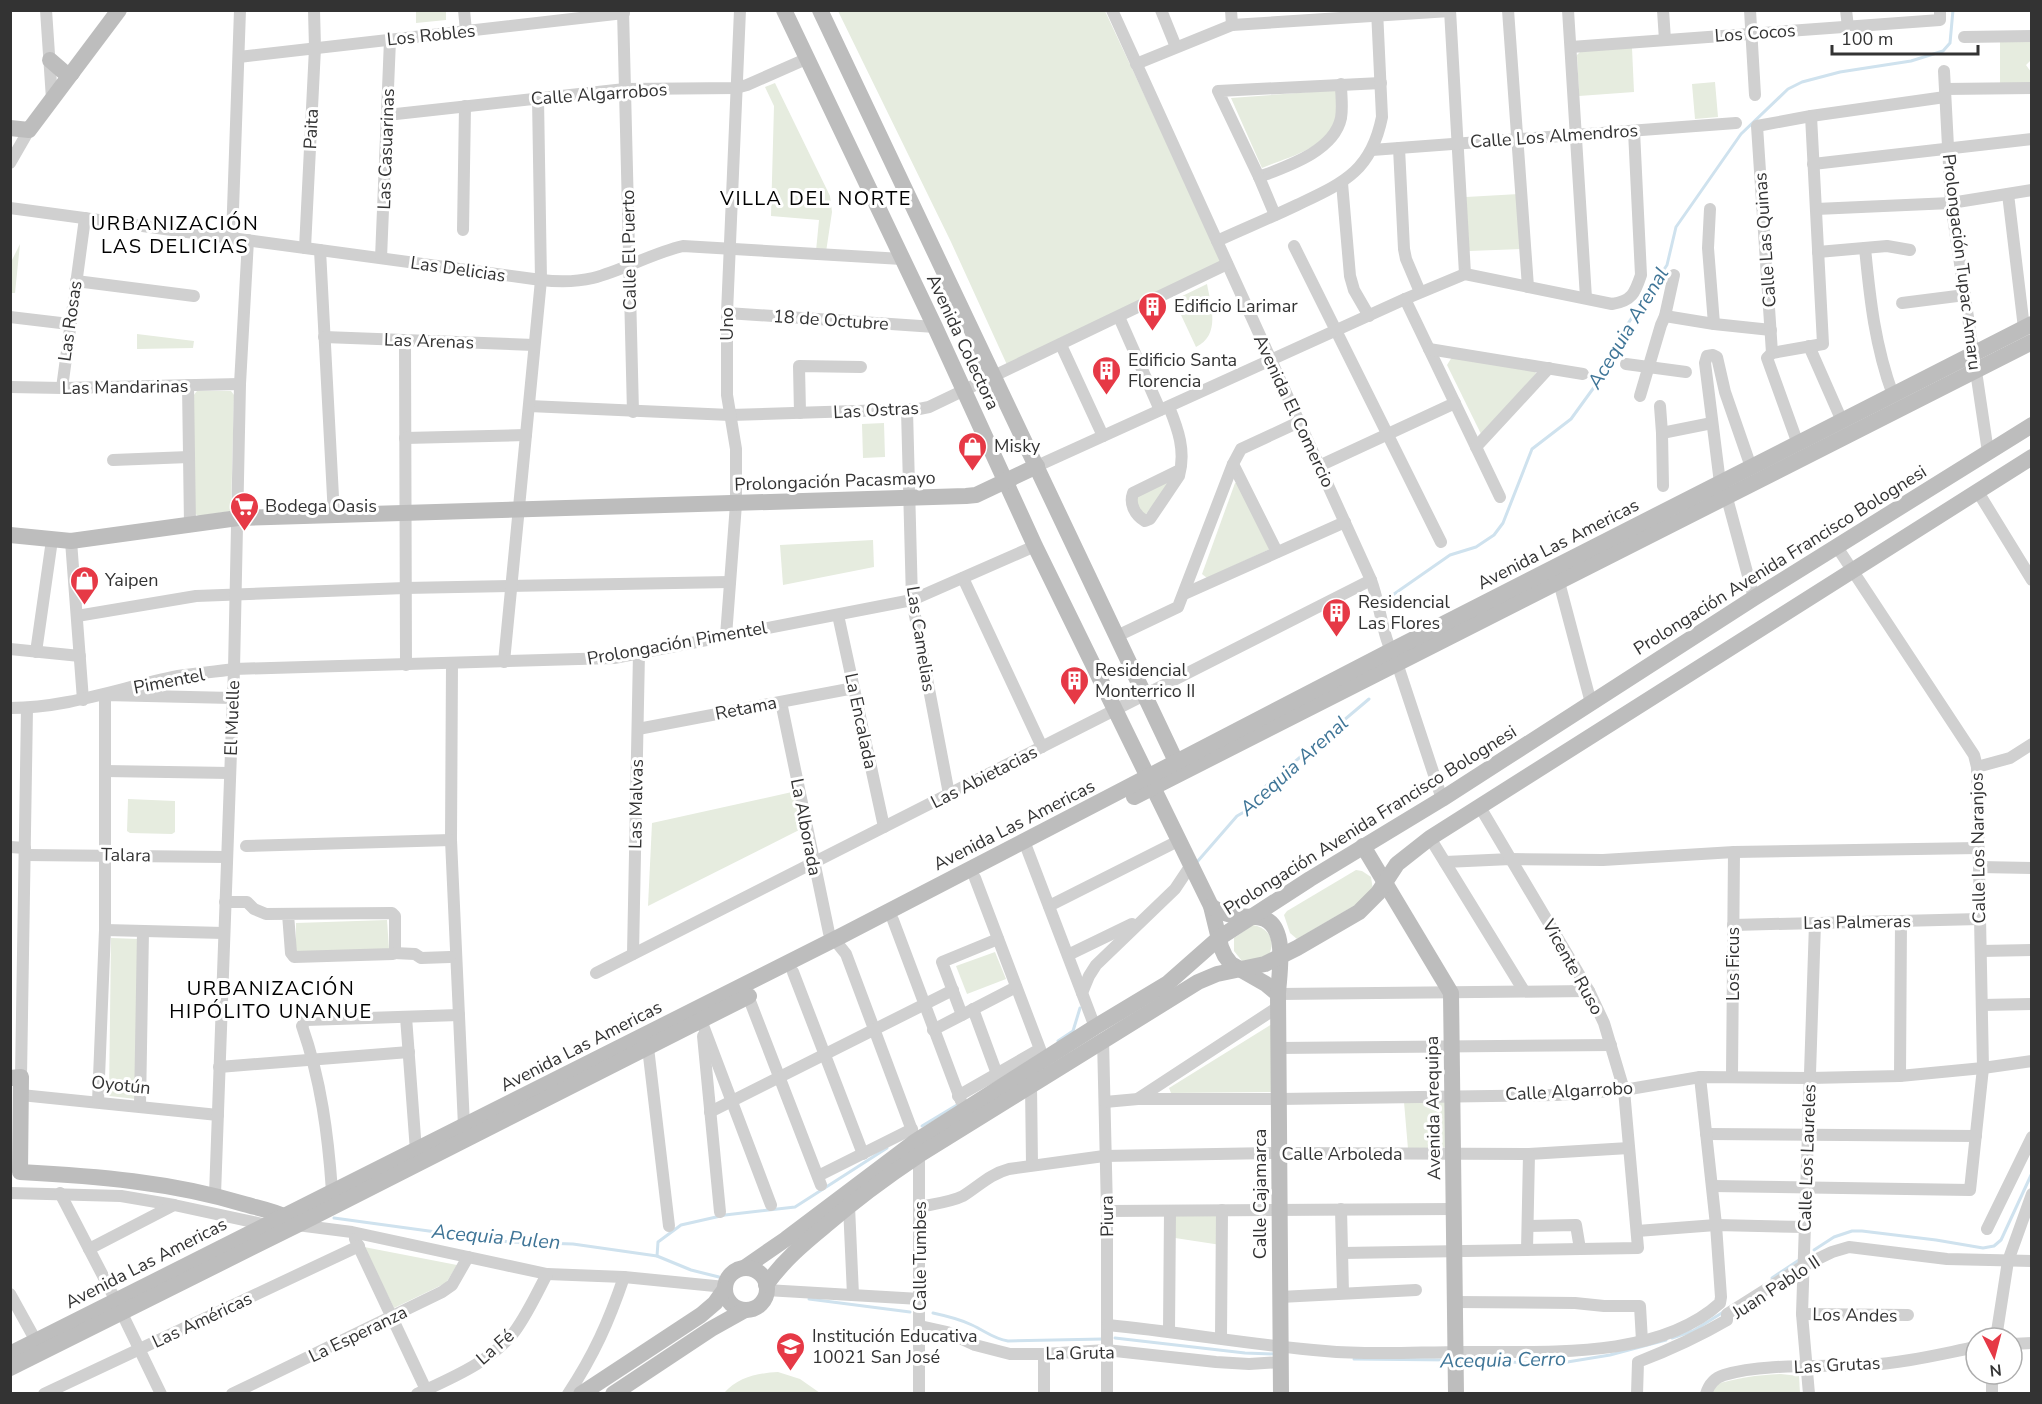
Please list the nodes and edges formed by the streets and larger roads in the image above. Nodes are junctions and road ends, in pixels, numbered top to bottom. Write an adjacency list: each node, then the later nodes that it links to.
1 (46, 10): 35 (street)
2 (119, 10): 38 (street)
3 (240, 10): 33 (street)
4 (314, 10): 32 (street, Paita)
5 (464, 10): 24 (street)
6 (740, 10): 41 (street, Uno)
7 (784, 10): 34 (street, Avenida Colectora)
8 (820, 10): 126 (street, Avenida Colectora)
9 (1112, 10): 36 (street, Avenida El Comercio)
10 (1161, 10): 30 (street)
11 (1231, 10): 22 (street)
12 (1508, 10): 56 (street)
13 (1568, 10): 31 (street)
14 (1663, 10): 29 (street)
15 (1750, 10): 25 (street)
16 (1846, 10): 23 (street)
17 (1450, 11): 19 (street); 58 (street)
18 (623, 12): 24 (street, Los Robles); 43 (street)
19 (1378, 13): 20 (street); 39 (street)
20 (1303, 15): 22 (street)
21 (1940, 16): 23 (street, Los Cocos)
22 (1232, 25): 30 (street)
23 (1848, 27): 25 (street, Los Cocos)
24 (466, 31): 28 (street, Los Robles)
25 (1751, 33): 29 (street, Los Cocos); 45 (street)
26 (2031, 36): 27 (street)
27 (1964, 37)
28 (390, 40): 32 (street, Los Robles); 49 (street, Las Casuarinas)
29 (1665, 40): 31 (street, Los Cocos)
30 (1176, 47): 36 (street)
31 (1571, 47): 55 (street)
32 (315, 48): 33 (street, Los Robles); 79 (street, Paita)
33 (239, 57): 75 (street)
34 (806, 59): 41 (street, Calle Algarrobos); 86 (street, Avenida Colectora)
35 (50, 60): 38 (street); 47 (street)
36 (1136, 64): 77 (street, Avenida El Comercio)
37 (1944, 71): 44 (street, Prolongación Tupac Amaru)
38 (72, 73): 47 (street)
39 (1381, 83): 40 (street); 61 (street)
40 (1341, 84): 64 (street); 64 (street)
41 (736, 88): 43 (street, Calle Algarrobos); 80 (street, Uno)
42 (2031, 88): 44 (street)
43 (625, 89): 46 (street, Calle Algarrobos); 87 (street, Calle El Puerto)
44 (1945, 93): 50 (street); 60 (street, Prolongación Tupac Amaru)
45 (1755, 95)
46 (538, 98): 48 (street, Calle Algarrobos); 92 (street)
47 (52, 99): 53 (street)
48 (465, 106): 49 (street, Calle Algarrobos); 74 (street)
49 (387, 115): 85 (street, Las Casuarinas)
50 (1811, 116): 63 (street); 109 (street, Calle Las Quinas)
51 (1736, 123): 54 (street, Calle Los Almendros)
52 (10, 128): 53 (street)
53 (29, 130): 62 (street)
54 (1634, 130): 55 (street, Calle Los Almendros); 97 (street)
55 (1575, 135): 56 (street, Calle Los Almendros); 97 (street)
56 (1518, 139): 58 (street, Calle Los Almendros); 93 (street)
57 (2031, 139): 60 (street)
58 (1458, 143): 59 (street, Calle Los Almendros); 89 (street)
59 (1399, 148): 61 (street, Calle Los Almendros); 94 (street)
60 (1948, 149): 63 (street); 68 (street, Prolongación Tupac Amaru)
61 (1372, 150): 65 (street)
62 (10, 163)
63 (1813, 164): 70 (street)
64 (1259, 177): 72 (street)
65 (1342, 183): 72 (street); 101 (street)
66 (2031, 190): 67 (street)
67 (2008, 194): 68 (street); 110 (street)
68 (1951, 203): 70 (street); 95 (street, Prolongación Tupac Amaru)
69 (10, 208): 73 (street, Las Delicias)
70 (1816, 208): 84 (street)
71 (1710, 209): 106 (street)
72 (1275, 215): 77 (street)
73 (85, 218): 75 (street, Las Delicias); 91 (street, Las Rosas)
74 (463, 230)
75 (232, 238): 76 (street, Las Delicias)
76 (248, 240): 79 (street, Las Delicias); 127 (street, El Muelle)
77 (1217, 241): 88 (street, Avenida El Comercio)
78 (1294, 246): 108 (street)
79 (305, 248): 82 (street, Las Delicias)
80 (729, 248): 86 (street, Las Delicias); 87 (street, Las Delicias); 100 (street, Uno)
81 (1865, 248): 83 (street); 84 (street); 132 (street)
82 (320, 250): 85 (street, Las Delicias); 111 (street)
83 (1910, 250)
84 (1818, 252): 115 (street)
85 (381, 258): 92 (street, Las Delicias)
86 (902, 259): 107 (street, Avenida Colectora)
87 (630, 264): 92 (street, Las Delicias); 139 (street, Calle El Puerto)
88 (1227, 264): 104 (street, Las Ostras); 118 (street, Avenida El Comercio)
89 (1465, 274): 93 (street); 94 (street, Prolongación Pacasmayo)
90 (1674, 275): 102 (street)
91 (76, 280): 96 (street); 105 (street, Las Rosas)
92 (541, 280): 113 (street)
93 (1528, 286): 97 (street)
94 (1420, 292): 98 (street, Prolongación Pacasmayo)
95 (1965, 295): 99 (street); 119 (street, Prolongación Tupac Amaru)
96 (194, 296)
97 (1586, 298)
98 (1405, 299): 101 (street, Prolongación Pacasmayo); 116 (street)
99 (1902, 303)
100 (727, 313): 107 (street, 18 de Octubre); 141 (street, Uno)
101 (1369, 316): 108 (street, Prolongación Pacasmayo)
102 (1665, 316): 106 (street); 122 (street)
103 (10, 317): 105 (street)
104 (1119, 317): 114 (street, Las Ostras); 137 (street)
105 (69, 324): 130 (street, Las Rosas)
106 (1714, 324): 109 (street)
107 (935, 327): 131 (street, Avenida Colectora)
108 (1337, 330): 118 (street, Prolongación Pacasmayo); 147 (street)
109 (1771, 330): 117 (street, Calle Las Quinas)
110 (2029, 331): 119 (street, Avenida Las Americas)
111 (324, 337): 112 (street, Las Arenas); 171 (street)
112 (405, 340): 113 (street, Las Arenas); 150 (street)
113 (534, 345): 135 (street)
114 (1060, 345): 126 (street, Las Ostras); 149 (street)
115 (1809, 346): 117 (street); 142 (street)
116 (1429, 349): 123 (street); 134 (street)
117 (1772, 353): 151 (street, Calle Las Quinas)
118 (1271, 360): 137 (street, Prolongación Pacasmayo); 143 (street, Avenida El Comercio)
119 (1975, 362): 132 (street, Avenida Las Americas); 153 (street, Prolongación Tupac Amaru); 164 (street, Avenida Las Americas)
120 (1626, 363): 122 (street)
121 (861, 367): 140 (street)
122 (1648, 367): 124 (street); 133 (street)
123 (1549, 368): 125 (street); 152 (street)
124 (1686, 372)
125 (1583, 374)
126 (994, 376): 131 (street, Las Ostras); 158 (street, Avenida Colectora)
127 (240, 384): 128 (street, Las Mandarinas); 172 (street, El Muelle)
128 (188, 385): 130 (street, Las Mandarinas); 154 (street)
129 (10, 387): 130 (street, Las Mandarinas)
130 (62, 388)
131 (964, 390): 138 (street, Las Ostras); 162 (street, Avenida Colectora)
132 (1893, 395): 142 (street, Avenida Las Americas)
133 (1640, 396)
134 (1455, 403): 147 (street); 152 (street)
135 (529, 406): 139 (street, Las Ostras); 148 (street)
136 (1659, 406): 146 (street)
137 (1165, 408): 149 (street, Prolongación Pacasmayo); 161 (street)
138 (907, 411): 140 (street, Las Ostras); 167 (street, Las Camelias)
139 (633, 412): 141 (street, Las Ostras)
140 (800, 413): 141 (street, Las Ostras)
141 (730, 415): 168 (street, Uno)
142 (1842, 421): 151 (street, Avenida Las Americas)
143 (1299, 422): 157 (street); 159 (street, Avenida El Comercio)
144 (1712, 423): 146 (street); 160 (street); 164 (street)
145 (2031, 425): 153 (street, Prolongación Avenida Francisco Bolognesi)
146 (1662, 433): 163 (street)
147 (1388, 434): 159 (street); 178 (street)
148 (526, 435): 150 (street); 169 (street)
149 (1103, 436): 158 (street, Prolongación Pacasmayo)
150 (405, 438): 170 (street)
151 (1798, 444): 160 (street, Avenida Las Americas)
152 (1476, 447): 166 (street)
153 (1988, 452): 180 (street, Prolongación Avenida Francisco Bolognesi)
154 (189, 457): 156 (street); 174 (street)
155 (2031, 457): 165 (street, Prolongación Avenida Francisco Bolognesi)
156 (113, 460)
157 (1233, 464): 181 (street); 192 (street)
158 (1037, 466): 162 (street, Prolongación Pacasmayo); 198 (street, Avenida Colectora)
159 (1319, 466): 173 (street, Avenida El Comercio)
160 (1751, 467): 164 (street, Avenida Las Americas)
161 (1180, 470)
162 (1005, 481): 167 (street, Prolongación Pacasmayo); 179 (street, Avenida Colectora)
163 (1663, 486)
164 (1724, 490): 184 (street, Avenida Las Americas); 193 (street)
165 (1978, 492): 182 (street); 183 (street, Prolongación Avenida Francisco Bolognesi)
166 (1500, 497)
167 (909, 499): 168 (street, Prolongación Pacasmayo); 194 (street, Las Camelias)
168 (736, 504): 169 (street, Prolongación Pacasmayo); 188 (street, Uno)
169 (520, 511): 170 (street, Prolongación Pacasmayo); 189 (street)
170 (405, 514): 171 (street, Prolongación Pacasmayo); 190 (street)
171 (334, 516): 172 (street, Prolongación Pacasmayo)
172 (238, 518): 174 (street, Prolongación Pacasmayo); 191 (street, El Muelle)
173 (1345, 522): 181 (street); 186 (street, Avenida El Comercio)
174 (190, 525): 177 (street, Prolongación Pacasmayo)
175 (10, 535): 176 (street, Prolongación Pacasmayo)
176 (52, 540): 177 (street, Prolongación Pacasmayo); 200 (street)
177 (71, 541): 196 (street)
178 (1441, 542)
179 (1035, 546): 185 (street, Prolongación Pimentel); 217 (street, Avenida Colectora)
180 (1837, 547): 183 (street, Calle Los Naranjos); 193 (street, Prolongación Avenida Francisco Bolognesi)
181 (1277, 552): 192 (street)
182 (2026, 561): 187 (street)
183 (1853, 571): 222 (street, Calle Los Naranjos); 228 (street, Prolongación Avenida Francisco Bolognesi)
184 (1556, 575): 203 (street, Avenida Las Americas); 214 (street)
185 (963, 578): 194 (street, Prolongación Pimentel); 220 (street)
186 (1371, 580): 203 (street, Avenida El Comercio); 210 (street, Las Abietacias)
187 (2031, 580)
188 (730, 582): 189 (street); 197 (street, Uno)
189 (512, 587): 190 (street); 204 (street)
190 (405, 588): 191 (street); 206 (street)
191 (235, 594): 196 (street); 207 (street, El Muelle)
192 (1184, 594): 198 (street)
193 (1754, 598): 214 (street, Prolongación Avenida Francisco Bolognesi)
194 (912, 600): 195 (street, Prolongación Pimentel); 226 (street, Las Camelias)
195 (838, 615): 197 (street, Prolongación Pimentel); 208 (street, La Encalada)
196 (77, 616): 202 (street)
197 (726, 636): 201 (street, Prolongación Pimentel)
198 (1118, 636): 210 (street, Avenida Colectora)
199 (10, 649): 200 (street)
200 (36, 652): 202 (street)
201 (639, 653): 204 (street, Prolongación Pimentel); 218 (street, Las Malvas)
202 (80, 656): 212 (street)
203 (1394, 657): 221 (street, Avenida Las Americas); 227 (street)
204 (504, 662): 205 (street, Prolongación Pimentel)
205 (452, 663): 206 (street, Prolongación Pimentel); 231 (street)
206 (406, 665): 207 (street, Prolongación Pimentel)
207 (234, 669): 209 (street, Pimentel); 211 (street, El Muelle)
208 (854, 688): 213 (street, Retama); 229 (street, La Encalada)
209 (105, 695): 211 (street, Pimentel); 212 (street, Pimentel); 223 (street)
210 (1145, 695): 217 (street, Las Abietacias); 221 (street, Avenida Colectora)
211 (232, 698): 224 (street, El Muelle)
212 (83, 700): 216 (street, Pimentel)
213 (781, 702): 218 (street, Retama); 244 (street, La Alborada)
214 (1591, 703): 227 (street, Prolongación Avenida Francisco Bolognesi)
215 (10, 708): 216 (street, Pimentel)
216 (27, 708): 238 (street)
217 (1115, 710): 220 (street, Las Abietacias); 225 (street, Avenida Colectora)
218 (638, 729): 270 (street, Las Malvas)
219 (2031, 744): 222 (street)
220 (1042, 747): 226 (street, Las Abietacias)
221 (1179, 767): 225 (street, Avenida Las Americas)
222 (1977, 767): 237 (street, Calle Los Naranjos)
223 (105, 771): 224 (street); 240 (street)
224 (230, 773): 241 (street, El Muelle)
225 (1151, 782): 232 (street, Avenida Colectora); 234 (street, Avenida Las Americas)
226 (949, 794): 229 (street, Las Abietacias)
227 (1442, 799): 235 (street, Prolongación Avenida Francisco Bolognesi)
228 (1480, 807): 230 (street, Prolongación Avenida Francisco Bolognesi); 242 (street, Vicente Ruso)
229 (884, 827): 244 (street, Las Abietacias)
230 (1430, 838): 243 (street); 249 (street, Prolongación Avenida Francisco Bolognesi)
231 (451, 840): 233 (street); 289 (street)
232 (1180, 840): 245 (street, Avenida Colectora); 251 (street)
233 (246, 846)
234 (1026, 846): 248 (street, Avenida Las Americas); 251 (street, Piura); 266 (street, Avenida Las Americas)
235 (1363, 846): 249 (street, Avenida Arequipa); 254 (street, Prolongación Avenida Francisco Bolognesi)
236 (10, 847): 238 (street, Talara)
237 (1978, 848): 239 (street); 246 (street, Calle Los Naranjos)
238 (25, 851): 240 (street, Talara); 310 (street)
239 (1734, 852): 242 (street); 260 (street, Los Ficus)
240 (105, 855): 241 (street, Talara); 261 (street)
241 (227, 857): 250 (street, El Muelle)
242 (1511, 859): 243 (street); 279 (street, Vicente Ruso)
243 (1445, 862): 280 (street)
244 (813, 863): 266 (street, La Alborada); 270 (street, Las Abietacias)
245 (1191, 865): 252 (street, Avenida Colectora); 255 (street)
246 (1979, 867): 247 (street); 256 (street, Calle Los Naranjos)
247 (2031, 867)
248 (975, 878): 257 (street, Avenida Las Americas); 265 (street)
249 (1386, 881): 273 (street, Prolongación Avenida Francisco Bolognesi); 282 (street, Avenida Arequipa)
250 (225, 902): 253 (street); 263 (street, El Muelle)
251 (1049, 906): 271 (street, Piura)
252 (1211, 906): 254 (street); 264 (street, Avenida Colectora)
253 (288, 914): 269 (street); 269 (street)
254 (1252, 917): 264 (street, Prolongación Avenida Francisco Bolognesi); 273 (street, Calle Cajamarca)
255 (1144, 918): 271 (street); 281 (street)
256 (1980, 919): 258 (street, Las Palmeras); 268 (street, Calle Los Naranjos)
257 (893, 920): 266 (street, Avenida Las Americas); 286 (street)
258 (1901, 921): 259 (street, Las Palmeras); 307 (street)
259 (1815, 923): 260 (street, Las Palmeras); 311 (street, Calle Los Laureles)
260 (1733, 925): 306 (street, Los Ficus)
261 (105, 930): 262 (street); 319 (street)
262 (143, 931): 263 (street); 322 (street)
263 (224, 933): 303 (street, El Muelle)
264 (1219, 938): 274 (street); 294 (street, Prolongación Avenida Francisco Bolognesi)
265 (998, 939): 277 (street); 278 (street)
266 (837, 944): 275 (street, Avenida Las Americas); 292 (street, La Alborada); 295 (street, Avenida Las Americas)
267 (2031, 950): 268 (street)
268 (1981, 951): 287 (street, Calle Los Naranjos)
269 (394, 953): 272 (street)
270 (633, 954): 276 (street, Las Abietacias)
271 (1068, 955): 281 (street, Piura)
272 (450, 957)
273 (1280, 958): 274 (street, Prolongación Avenida Francisco Bolognesi); 284 (street, Calle Cajamarca)
274 (1239, 969): 284 (street); 294 (street, Prolongación Avenida Francisco Bolognesi)
275 (793, 972): 283 (street, Avenida Las Americas); 300 (street)
276 (596, 973)
277 (1016, 987): 288 (street); 305 (street)
278 (953, 990): 286 (street); 288 (street)
279 (1589, 991): 280 (street); 297 (street, Vicente Ruso)
280 (1524, 992): 282 (street)
281 (1082, 993): 294 (street, Piura)
282 (1451, 993): 284 (street); 296 (street, Avenida Arequipa)
283 (748, 996): 291 (street, Avenida Las Americas); 308 (street)
284 (1278, 1001): 298 (street, Calle Cajamarca); 316 (street)
285 (2031, 1004): 287 (street)
286 (923, 1005): 292 (street); 293 (street)
287 (1982, 1005): 304 (street, Calle Los Naranjos)
288 (968, 1012): 293 (street); 305 (street)
289 (459, 1015): 290 (street); 325 (street)
290 (406, 1017): 299 (street); 301 (street)
291 (702, 1020): 295 (street, Avenida Las Americas); 318 (street); 323 (street)
292 (874, 1030): 300 (street); 330 (street, Calle Tumbes)
293 (933, 1030): 321 (street)
294 (1099, 1033): 312 (street, Prolongación Avenida Francisco Bolognesi); 320 (street, Piura); 321 (street, Prolongación Avenida Francisco Bolognesi)
295 (648, 1041): 325 (street, Avenida Las Americas); 359 (street, Avenida Las Americas); 362 (street)
296 (1452, 1045): 297 (street); 298 (street); 315 (street, Avenida Arequipa)
297 (1611, 1045): 313 (street, Vicente Ruso)
298 (1278, 1048): 317 (street, Calle Cajamarca)
299 (409, 1052): 301 (street); 332 (street)
300 (825, 1054): 308 (street); 333 (street)
301 (314, 1059): 303 (street); 342 (street)
302 (2031, 1061): 304 (street, Calle Algarrobo)
303 (219, 1067): 324 (street, El Muelle)
304 (1983, 1068): 307 (street, Calle Algarrobo); 328 (street, Calle Los Naranjos)
305 (997, 1074): 321 (street)
306 (1732, 1076): 309 (street, Calle Algarrobo); 311 (street, Calle Algarrobo)
307 (1900, 1076): 311 (street, Calle Algarrobo)
308 (780, 1077): 318 (street); 333 (street)
309 (1700, 1077): 313 (street, Calle Algarrobo); 326 (street)
310 (16, 1078): 314 (street)
311 (1810, 1078): 327 (street, Calle Los Laureles)
312 (1030, 1085): 330 (street, Prolongación Avenida Francisco Bolognesi); 338 (street)
313 (1624, 1090): 315 (street, Calle Algarrobo); 331 (street, Vicente Ruso)
314 (21, 1095): 319 (street, Oyotún); 339 (street)
315 (1453, 1096): 317 (street, Calle Algarrobo); 336 (street, Avenida Arequipa)
316 (1138, 1099): 317 (street, Calle Algarrobo); 320 (street, Calle Algarrobo)
317 (1279, 1099): 334 (street, Calle Cajamarca)
318 (733, 1101): 323 (street); 348 (street)
319 (98, 1102): 322 (street, Oyotún)
320 (1105, 1102): 337 (street, Piura)
321 (962, 1103): 330 (street, Prolongación Avenida Francisco Bolognesi)
322 (140, 1106): 324 (street, Oyotún)
323 (710, 1112): 356 (street)
324 (218, 1115): 346 (street, El Muelle)
325 (464, 1126): 332 (street, Avenida Las Americas)
326 (1706, 1134): 327 (street); 340 (street)
327 (1808, 1135): 328 (street); 341 (street, Calle Los Laureles)
328 (1976, 1136): 341 (street, Calle Los Naranjos)
329 (2031, 1137): 365 (street)
330 (916, 1142): 333 (street); 349 (street, Prolongación Avenida Francisco Bolognesi); 350 (street, Calle Tumbes); 378 (street, Prolongación Avenida Francisco Bolognesi)
331 (1629, 1148): 335 (street, Calle Arboleda); 366 (street, Vicente Ruso)
332 (416, 1151): 342 (street, Avenida Las Americas)
333 (863, 1154)
334 (1279, 1154): 336 (street, Calle Arboleda); 337 (street, Calle Arboleda); 354 (street, Calle Cajamarca)
335 (1528, 1154): 336 (street, Calle Arboleda); 363 (street)
336 (1453, 1155): 352 (street, Avenida Arequipa)
337 (1104, 1156): 338 (street, Calle Arboleda); 357 (street, Piura)
338 (1032, 1166): 350 (street, Calle Arboleda)
339 (15, 1172): 346 (street)
340 (1712, 1186): 341 (street); 361 (street)
341 (1806, 1188): 364 (street, Calle Los Laureles)
342 (332, 1191): 358 (street, Avenida Las Americas)
343 (10, 1193): 344 (street)
344 (60, 1193): 347 (street); 369 (street)
345 (2031, 1194): 376 (street)
346 (215, 1195): 358 (street)
347 (174, 1205): 360 (street); 369 (street)
348 (771, 1205)
349 (849, 1206): 382 (street, Prolongación Avenida Francisco Bolognesi); 386 (street)
350 (920, 1207): 388 (street, Calle Tumbes)
351 (1341, 1209): 352 (street); 354 (street); 373 (street)
352 (1454, 1209): 372 (street, Avenida Arequipa)
353 (1222, 1210): 354 (street); 355 (street); 399 (street)
354 (1279, 1210): 387 (street, Calle Cajamarca)
355 (1170, 1211): 357 (street); 398 (street)
356 (720, 1212)
357 (1107, 1212): 395 (street, Piura)
358 (284, 1216): 359 (street); 360 (street, Avenida Las Americas)
359 (299, 1224): 360 (street); 367 (street); 390 (street, Avenida Las Americas)
360 (265, 1225): 390 (street, Avenida Las Americas)
361 (1716, 1225): 364 (street); 366 (street); 401 (street)
362 (669, 1226)
363 (1528, 1226): 370 (street); 371 (street)
364 (1805, 1227): 375 (street, Calle Los Laureles)
365 (1987, 1229)
366 (1637, 1231): 370 (street, Vicente Ruso)
367 (352, 1232): 368 (street); 374 (street)
368 (359, 1246): 394 (street); 403 (street, Las Américas)
369 (89, 1249): 390 (street)
370 (1580, 1249): 371 (street)
371 (1527, 1250): 372 (street)
372 (1454, 1251): 373 (street); 389 (street, Avenida Arequipa)
373 (1342, 1253): 384 (street)
374 (468, 1257): 379 (street); 394 (street, La Esperanza)
375 (1804, 1259): 376 (street, Juan Pablo II); 392 (street, Calle Los Laureles); 423 (street, Juan Pablo II)
376 (2008, 1260): 377 (street, Juan Pablo II); 397 (street)
377 (2031, 1260)
378 (744, 1268): 381 (street); 382 (street)
379 (547, 1274): 380 (street); 411 (street, La Fé)
380 (624, 1277): 381 (street); 415 (street)
381 (725, 1288): 391 (street); 416 (street)
382 (766, 1288): 386 (street); 391 (street)
383 (1416, 1290): 384 (street)
384 (1342, 1293): 387 (street)
385 (10, 1294): 400 (street)
386 (853, 1295): 388 (street)
387 (1280, 1297): 407 (street, Calle Cajamarca)
388 (920, 1299): 396 (street, Calle Tumbes)
389 (1455, 1302): 401 (street); 408 (street, Avenida Arequipa)
390 (119, 1306): 400 (street, Avenida Las Americas); 403 (street); 410 (street, Avenida Las Americas)
391 (745, 1310): 417 (street)
392 (1802, 1314): 393 (street, Los Andes); 409 (street, Calle Los Laureles)
393 (1908, 1316)
394 (392, 1318): 411 (street); 414 (street, La Esperanza)
395 (1107, 1325): 398 (street); 402 (street, Piura)
396 (920, 1326): 406 (street, La Gruta); 418 (street, Calle Tumbes)
397 (1998, 1326)
398 (1169, 1331): 399 (street)
399 (1221, 1338): 407 (street)
400 (36, 1341): 405 (street, Avenida Las Americas)
401 (1642, 1341): 408 (street)
402 (1106, 1346): 406 (street, La Gruta); 407 (street, La Gruta); 420 (street, Piura)
403 (139, 1349): 412 (street, Las Américas); 413 (street)
404 (1964, 1349): 409 (street, Las Grutas)
405 (10, 1354)
406 (1044, 1354): 419 (street)
407 (1281, 1354): 408 (street); 421 (street, Calle Cajamarca)
408 (1455, 1360): 422 (street, Avenida Arequipa)
409 (1807, 1367): 424 (street, Las Grutas); 425 (street, Calle Los Laureles)
410 (10, 1368)
411 (424, 1392)
412 (44, 1394)
413 (161, 1394)
414 (232, 1394)
415 (568, 1394)
416 (581, 1394)
417 (613, 1394)
418 (919, 1394)
419 (1044, 1394)
420 (1107, 1394)
421 (1281, 1394)
422 (1456, 1394)
423 (1637, 1394)
424 (1706, 1394)
425 (1809, 1394)

